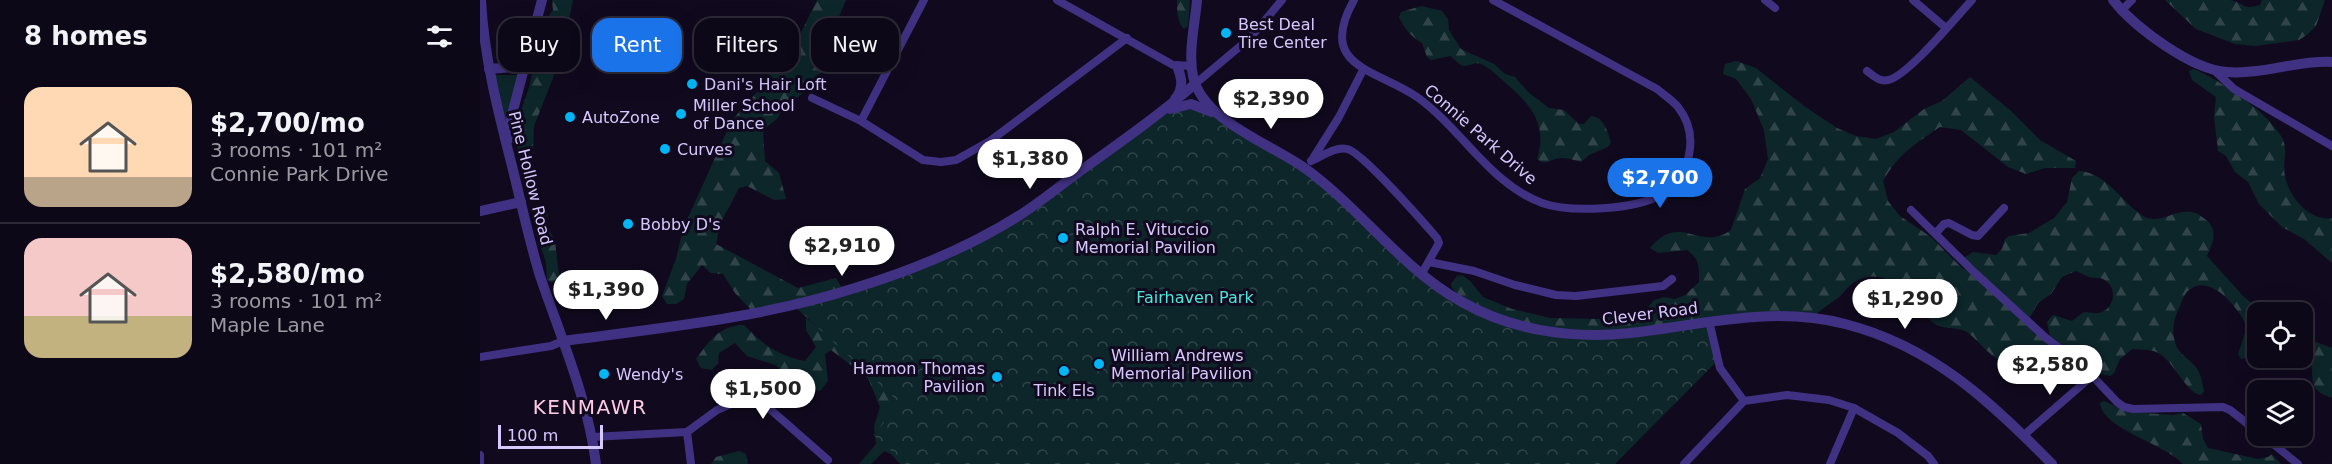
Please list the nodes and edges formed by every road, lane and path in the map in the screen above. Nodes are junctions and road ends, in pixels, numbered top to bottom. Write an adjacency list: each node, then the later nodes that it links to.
1 (480, 0): 23 (street, Pine Hollow Road)
2 (542, 0): 16 (street)
3 (924, 0): 33 (street)
4 (1057, 0): 18 (street)
5 (1197, 0): 21 (street, Clever Road)
6 (1282, 0): 28 (street)
7 (1354, 0): 24 (street)
8 (1493, 0): 24 (street, Connie Park Drive)
9 (1765, 0): 14 (street)
10 (1913, 0): 17 (street)
11 (1972, 0): 17 (street)
12 (2113, 0): 15 (street)
13 (2132, 0): 15 (street)
14 (1775, 8)
15 (2121, 11): 25 (street)
16 (537, 18)
17 (1946, 28): 26 (street)
18 (1127, 38): 20 (street); 33 (street)
19 (2332, 62): 25 (street)
20 (1177, 66): 21 (street); 30 (street)
21 (1192, 66): 28 (street, Clever Road)
22 (498, 68): 23 (street)
23 (489, 69): 35 (street, Pine Hollow Road)
24 (1363, 70): 36 (street)
25 (2214, 70): 34 (street)
26 (1867, 71)
27 (523, 72): 35 (street)
28 (1195, 84): 30 (street); 32 (street, Clever Road)
29 (812, 98): 33 (street)
30 (1171, 105): 31 (street)
31 (1161, 112): 32 (street); 46 (street)
32 (1220, 116): 36 (street, Clever Road)
33 (861, 121)
34 (2332, 146)
35 (508, 151): 37 (street, Pine Hollow Road)
36 (1309, 165): 42 (street); 43 (street, Clever Road)
37 (521, 202): 40 (street); 46 (street, Pine Hollow Road)
38 (2004, 208): 41 (street)
39 (1911, 210): 41 (street)
40 (480, 211)
41 (1936, 233): 48 (street)
42 (1429, 262): 43 (street); 44 (street)
43 (1421, 275): 45 (street, Clever Road)
44 (1672, 279)
45 (1709, 321): 49 (street); 53 (street, Clever Road)
46 (563, 341): 47 (street); 54 (street, Pine Hollow Road)
47 (480, 357)
48 (2092, 376): 51 (street); 53 (street)
49 (1744, 401): 50 (street); 61 (street)
50 (1854, 408): 62 (street); 63 (street)
51 (2247, 423)
52 (687, 432): 54 (street); 57 (street); 60 (street)
53 (2024, 435): 64 (street, Clever Road)
54 (592, 437): 59 (street, Pine Hollow Road)
55 (2276, 446): 65 (street)
56 (480, 456): 58 (street)
57 (828, 460)
58 (480, 464)
59 (596, 464)
60 (691, 464)
61 (1684, 464)
62 (1830, 464)
63 (1934, 464)
64 (2052, 464)
65 (2298, 464)

